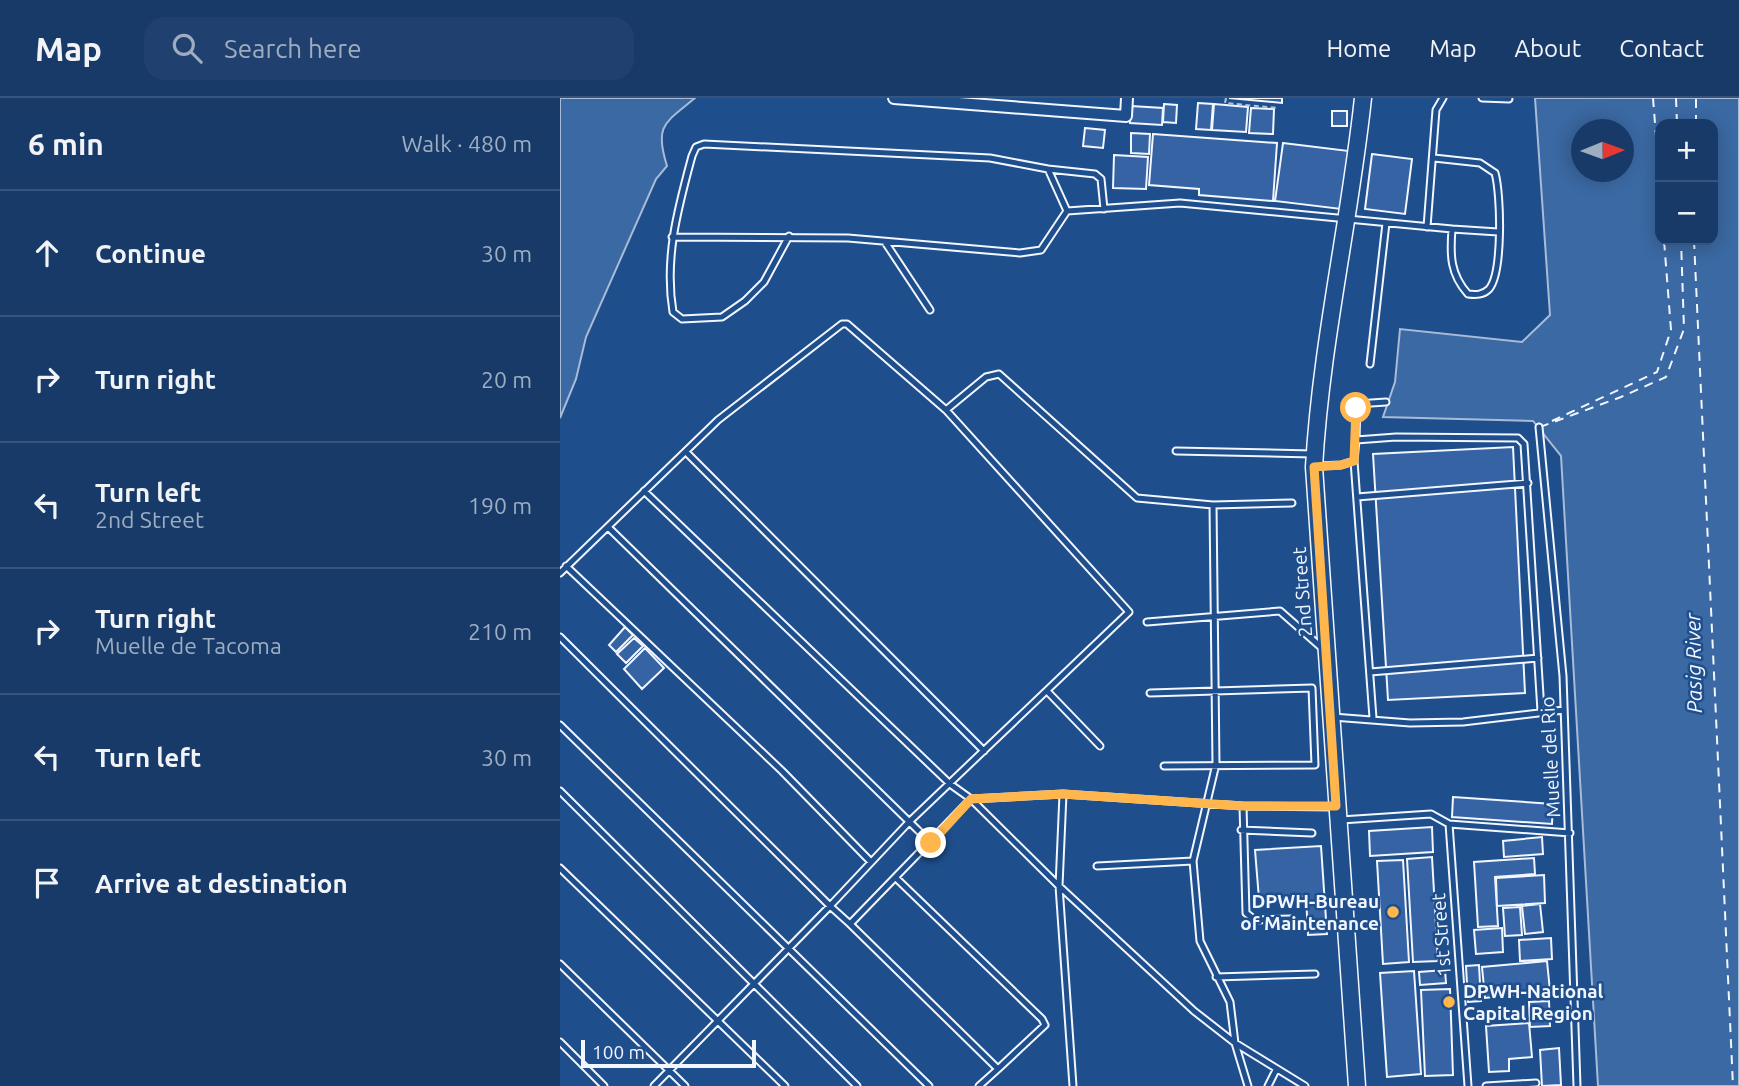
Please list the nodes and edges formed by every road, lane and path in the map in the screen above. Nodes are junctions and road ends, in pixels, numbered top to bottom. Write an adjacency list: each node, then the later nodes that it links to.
1 (894, 98): 2 (street)
2 (1127, 98)
3 (1226, 98): 8 (path)
4 (1363, 98): 13 (street, 2nd Street)
5 (1443, 98): 9 (lane)
6 (1482, 98): 7 (lane)
7 (1509, 99)
8 (1278, 108)
9 (1434, 158): 15 (lane); 17 (lane)
10 (1048, 169): 11 (lane); 12 (lane); 19 (lane)
11 (1104, 209): 12 (lane); 13 (lane)
12 (1067, 211): 20 (lane)
13 (1348, 220): 14 (lane); 29 (street, 2nd Street)
14 (1386, 223): 15 (lane); 22 (lane)
15 (1427, 227): 16 (lane)
16 (1452, 229): 17 (lane); 17 (lane)
17 (1498, 232)
18 (789, 236): 19 (lane); 19 (lane); 20 (lane)
19 (672, 237)
20 (885, 242): 21 (lane)
21 (930, 310)
22 (1370, 363)
23 (1386, 402): 26 (lane)
24 (946, 410): 28 (lane); 35 (lane); 46 (lane)
25 (1539, 427): 48 (lane, Muelle del Rio)
26 (1356, 440): 30 (lane); 31 (lane)
27 (1176, 451): 29 (lane)
28 (686, 452): 32 (lane); 54 (lane)
29 (1314, 460): 30 (lane); 42 (street, 2nd Street)
30 (1354, 461): 33 (lane)
31 (1528, 483): 33 (lane); 43 (lane)
32 (645, 491): 36 (lane); 57 (lane)
33 (1357, 497): 44 (lane)
34 (1292, 503): 35 (lane)
35 (1213, 505): 39 (lane)
36 (608, 527): 37 (lane); 64 (lane)
37 (566, 566): 38 (lane); 71 (lane)
38 (560, 573)
39 (1216, 617): 40 (lane); 42 (lane); 45 (lane)
40 (1147, 622)
41 (560, 637): 76 (lane)
42 (1327, 653): 50 (street, 2nd Street)
43 (1538, 658): 44 (lane); 49 (lane)
44 (1370, 672): 51 (lane)
45 (1216, 690): 47 (lane); 55 (lane); 55 (lane)
46 (1047, 691): 53 (lane); 54 (lane)
47 (1150, 693)
48 (1563, 710): 49 (lane); 68 (lane, Muelle del Rio)
49 (1541, 711): 51 (lane)
50 (1329, 717): 51 (lane); 63 (street, 2nd Street)
51 (1373, 718)
52 (560, 726): 79 (lane)
53 (1100, 746)
54 (984, 751): 57 (lane)
55 (1216, 764): 56 (lane); 61 (lane)
56 (1164, 766)
57 (950, 784): 60 (lane); 64 (lane)
58 (560, 792): 83 (lane)
59 (1063, 794): 60 (lane); 61 (lane); 75 (lane)
60 (971, 799): 69 (lane); 75 (lane)
61 (1208, 802): 62 (lane); 70 (lane)
62 (1243, 806): 63 (lane); 66 (lane)
63 (1337, 813): 65 (lane); 102 (street, 2nd Street)
64 (909, 822): 69 (lane); 71 (lane)
65 (1449, 824): 68 (lane); 103 (lane, 1st Street)
66 (1241, 830): 67 (lane); 77 (lane)
67 (1312, 833)
68 (1570, 833): 105 (lane, Muelle del Rio)
69 (931, 843): 74 (lane)
70 (1193, 861): 72 (lane); 82 (lane)
71 (871, 862): 76 (lane)
72 (1097, 866)
73 (560, 868): 84 (lane)
74 (896, 878): 78 (lane); 87 (lane)
75 (1059, 886): 86 (lane); 98 (lane)
76 (830, 906): 78 (lane); 79 (lane)
77 (1292, 919)
78 (850, 924): 87 (lane)
79 (788, 948): 83 (lane); 96 (lane)
80 (560, 964): 89 (lane)
81 (1315, 974): 82 (lane)
82 (1216, 977): 86 (lane)
83 (752, 985): 84 (lane); 95 (lane)
84 (718, 1020): 89 (lane); 94 (lane)
85 (560, 1042): 91 (lane)
86 (1235, 1043): 88 (lane); 99 (lane)
87 (998, 1069): 97 (lane)
88 (1276, 1070): 100 (lane); 101 (lane)
89 (670, 1071): 92 (lane); 93 (lane)
90 (1536, 1083): 104 (lane)
91 (604, 1086)
92 (654, 1086)
93 (685, 1086)
94 (785, 1086)
95 (857, 1086)
96 (929, 1086)
97 (979, 1086)
98 (1073, 1086)
99 (1248, 1086)
100 (1268, 1086)
101 (1305, 1086)
102 (1357, 1086)
103 (1468, 1086)
104 (1486, 1086)
105 (1577, 1086)

